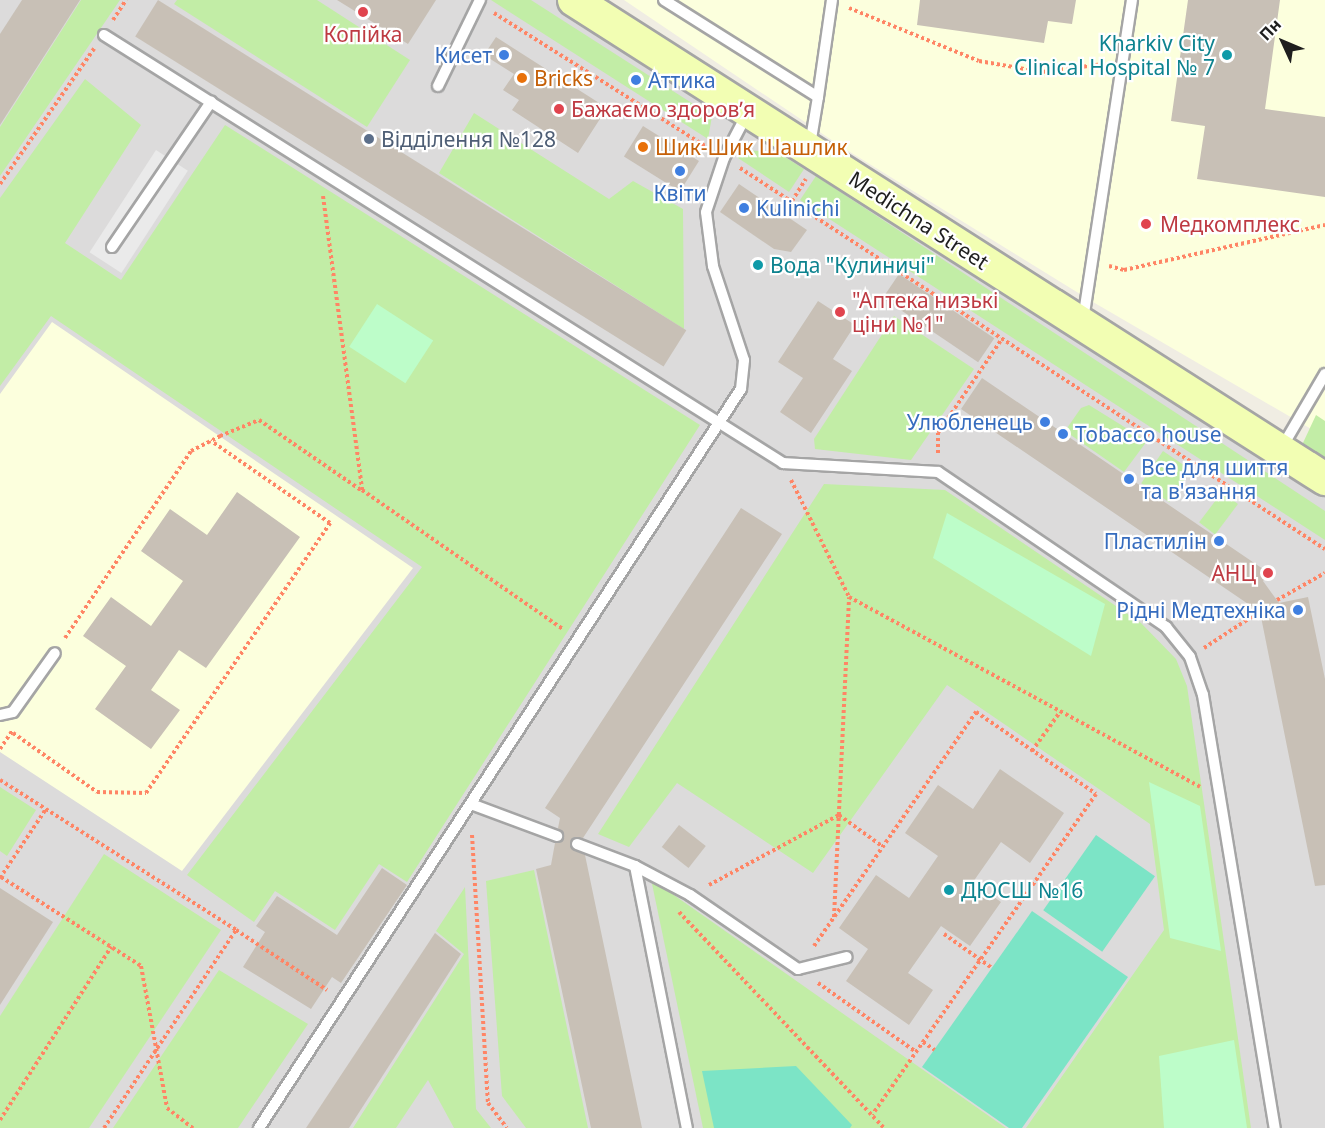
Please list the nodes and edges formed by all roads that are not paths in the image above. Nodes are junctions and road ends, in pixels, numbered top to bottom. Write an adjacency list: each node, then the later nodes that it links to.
1 (574, 0): 10 (street, Medichna Street)
2 (664, 0): 8 (lane)
3 (1132, 0): 13 (lane)
4 (832, 1): 8 (lane)
5 (480, 2): 7 (lane)
6 (104, 35): 9 (lane)
7 (438, 86)
8 (818, 97): 11 (lane)
9 (211, 102): 12 (lane); 15 (lane)
10 (748, 111): 11 (street, Medichna Street); 15 (lane)
11 (811, 160): 13 (street, Medichna Street)
12 (112, 248)
13 (1082, 324): 16 (street, Medichna Street)
14 (1325, 374): 16 (lane)
15 (720, 422): 20 (lane); 27 (lane)
16 (1281, 451): 17 (street, Medichna Street)
17 (1325, 479)
18 (54, 653): 19 (lane)
19 (0, 715)
20 (471, 804): 21 (lane); 25 (lane)
21 (557, 836)
22 (577, 844): 23 (lane)
23 (635, 866): 24 (lane); 26 (lane)
24 (847, 957)
25 (259, 1128)
26 (687, 1128)
27 (1275, 1128)

